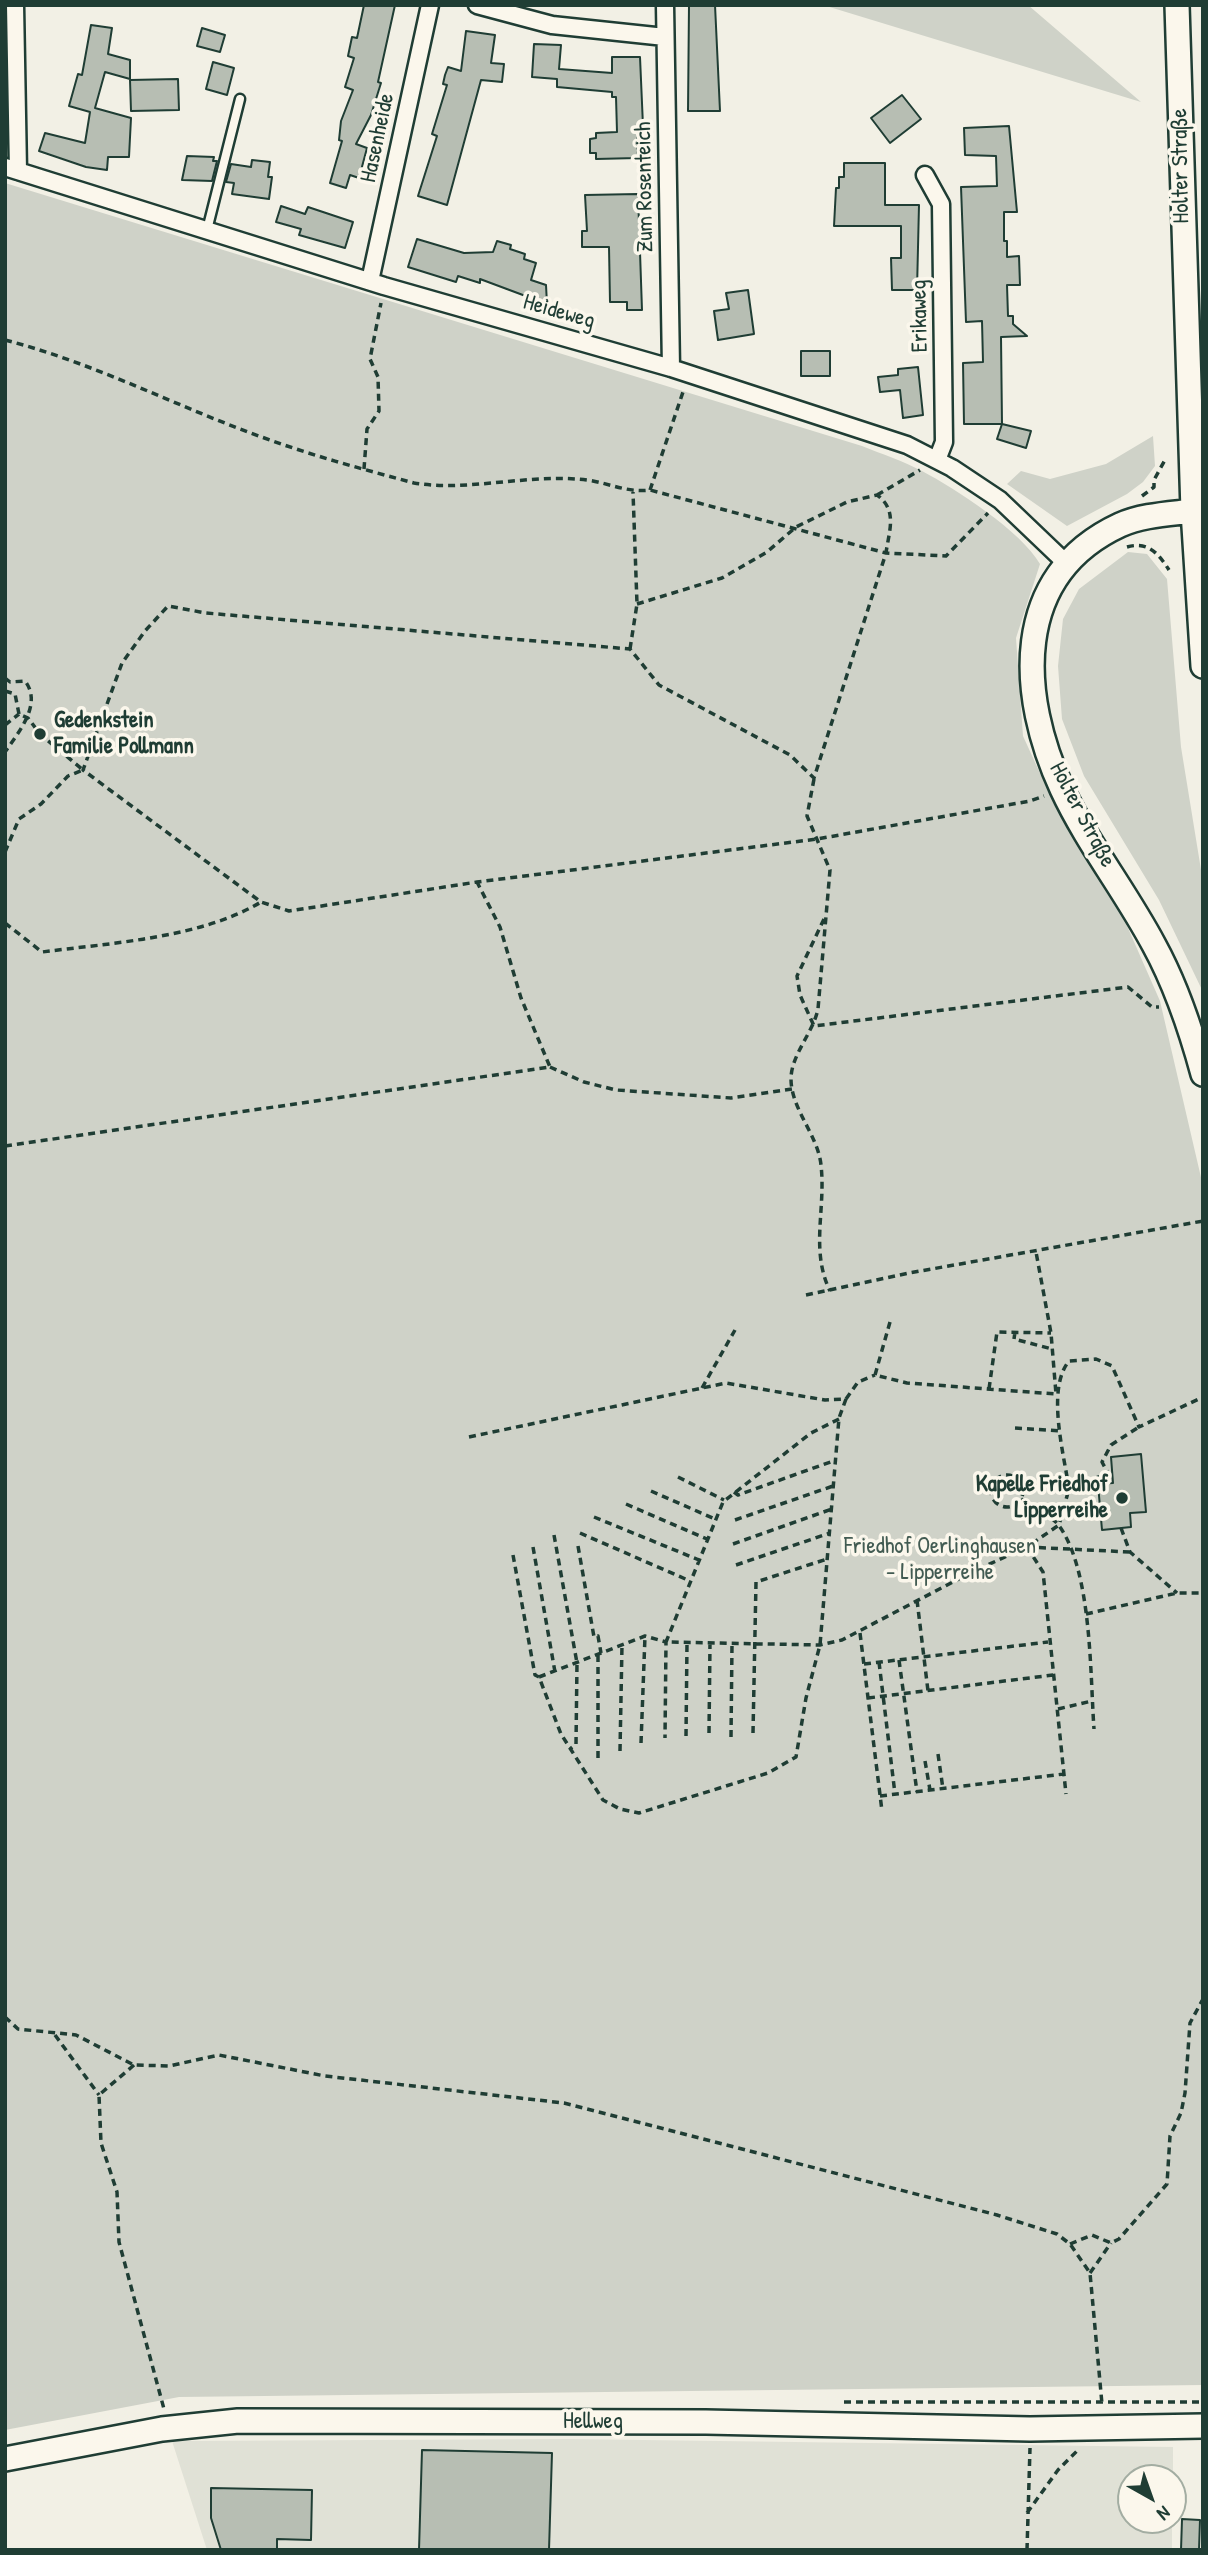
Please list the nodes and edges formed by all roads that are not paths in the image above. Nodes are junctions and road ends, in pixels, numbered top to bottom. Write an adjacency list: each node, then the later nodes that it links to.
1 (15, 5): 8 (street)
2 (430, 5): 11 (street, Hasenheide)
3 (477, 5): 6 (street)
4 (665, 5): 6 (street, Zum Rosenteich)
5 (1177, 5): 14 (street, Holter Straße)
6 (666, 37): 12 (street, Zum Rosenteich)
7 (240, 99): 10 (lane)
8 (12, 169): 10 (street, Heideweg)
9 (925, 175): 13 (street, Erikaweg)
10 (207, 230): 11 (street, Heideweg)
11 (377, 283): 12 (street, Heideweg)
12 (671, 368): 13 (street, Heideweg)
13 (937, 460): 15 (street, Heideweg)
14 (1198, 510): 15 (street, Holter Straße); 16 (street)
15 (1068, 564): 17 (street, Holter Straße)
16 (1203, 666)
17 (1203, 1074)
18 (1197, 2429): 19 (street, Hellweg)
19 (5, 2459)

